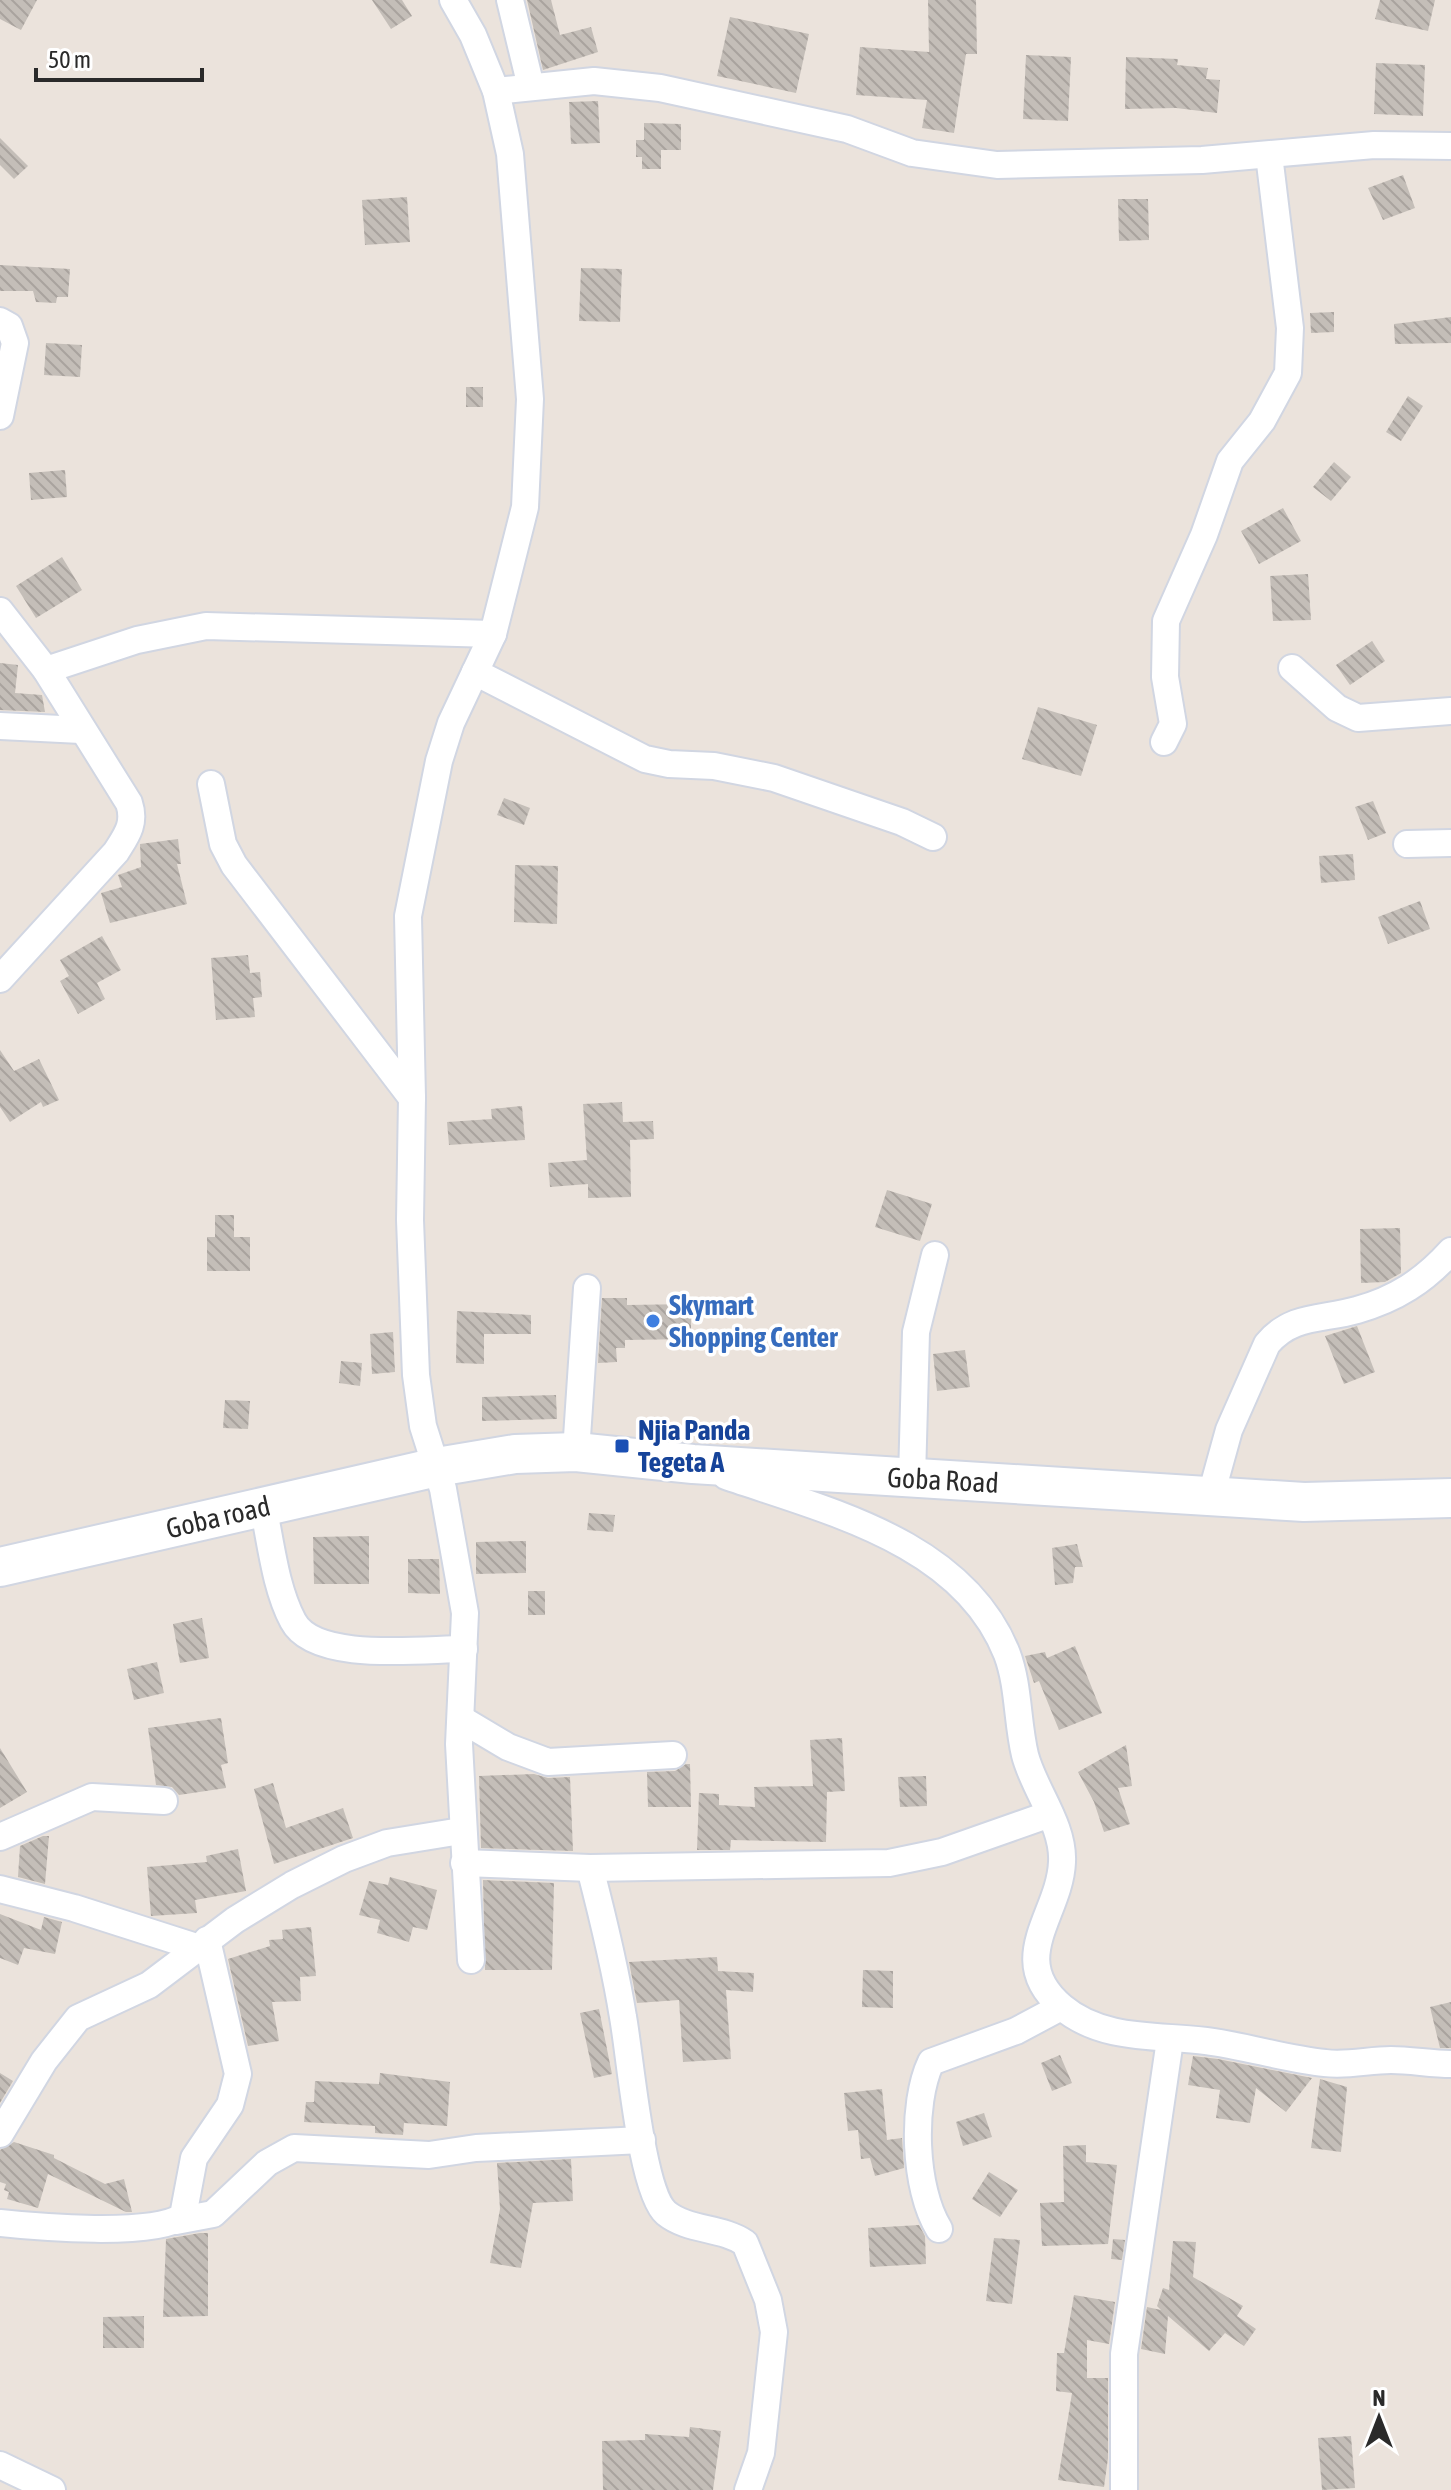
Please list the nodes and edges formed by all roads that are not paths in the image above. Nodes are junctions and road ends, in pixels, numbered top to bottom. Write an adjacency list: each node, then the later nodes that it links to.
1 (453, 0): 4 (street)
2 (510, 0): 3 (street)
3 (531, 87): 4 (street); 6 (street)
4 (496, 91): 10 (street)
5 (1451, 146): 6 (street)
6 (1269, 155): 17 (street)
7 (0, 321): 8 (street)
8 (0, 416)
9 (0, 611): 12 (street)
10 (493, 634): 12 (street); 13 (street)
11 (1292, 668): 14 (street)
12 (46, 670): 16 (street)
13 (475, 672): 19 (street); 23 (street)
14 (1451, 711)
15 (0, 726): 16 (street)
16 (81, 730): 22 (street)
17 (1164, 742)
18 (211, 784): 23 (street)
19 (933, 837)
20 (1451, 843): 21 (street)
21 (1407, 844)
22 (0, 979)
23 (412, 1098): 29 (street)
24 (1451, 1251): 31 (street)
25 (935, 1255): 30 (street)
26 (587, 1288): 27 (street)
27 (576, 1452): 28 (main road, Goba Road); 29 (main road, Goba Road)
28 (693, 1464): 30 (main road, Goba Road); 39 (street)
29 (437, 1467): 33 (main road, Goba road); 35 (street)
30 (912, 1478): 31 (main road, Goba Road)
31 (1211, 1495): 32 (main road, Goba Road)
32 (1451, 1498)
33 (263, 1506): 34 (main road, Goba road); 35 (street)
34 (0, 1567)
35 (464, 1649): 36 (street)
36 (461, 1719): 37 (street); 40 (street)
37 (673, 1755)
38 (164, 1801): 41 (street)
39 (1050, 1814): 43 (street); 47 (street)
40 (461, 1831): 42 (street); 45 (street)
41 (0, 1837)
42 (464, 1863): 43 (street); 46 (street)
43 (590, 1868): 51 (street)
44 (0, 1889): 45 (street)
45 (202, 1944): 50 (street); 52 (street)
46 (471, 1960)
47 (1061, 2007): 48 (street); 54 (street)
48 (1170, 2040): 49 (street); 58 (street)
49 (1451, 2064)
50 (0, 2134)
51 (642, 2140): 52 (street); 57 (street)
52 (176, 2221): 53 (street)
53 (0, 2223)
54 (939, 2229)
55 (0, 2465): 56 (street)
56 (52, 2490)
57 (748, 2490)
58 (1124, 2490)

